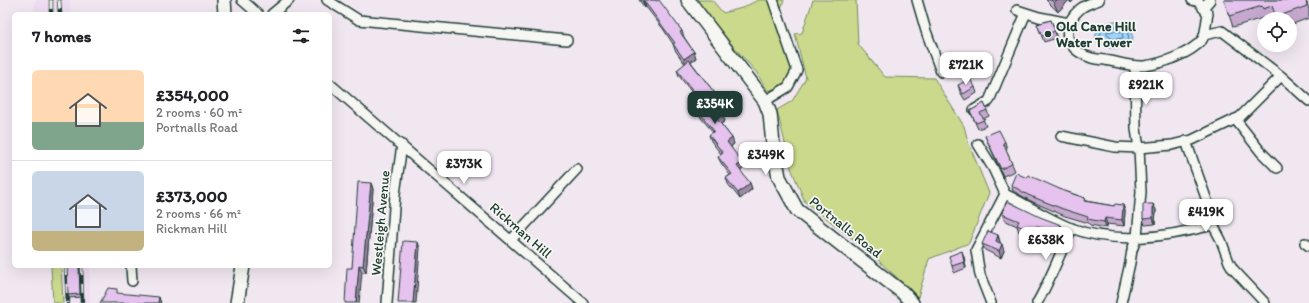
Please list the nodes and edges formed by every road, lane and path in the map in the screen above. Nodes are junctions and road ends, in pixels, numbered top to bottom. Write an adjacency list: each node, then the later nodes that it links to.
1 (224, 0): 13 (street)
2 (242, 0): 14 (street)
3 (289, 0): 15 (street)
4 (328, 0): 19 (street)
5 (688, 0): 24 (street, Portnalls Road)
6 (773, 0): 24 (street)
7 (917, 0): 21 (street)
8 (1099, 0): 17 (street)
9 (1192, 0): 11 (street)
10 (1210, 0): 11 (street)
11 (1203, 8): 18 (street)
12 (1017, 10): 16 (street)
13 (225, 12)
14 (256, 12)
15 (274, 12)
16 (1026, 13): 17 (street); 26 (street)
17 (1069, 23): 20 (street)
18 (1204, 35): 20 (street); 22 (street)
19 (567, 40)
20 (1135, 66): 32 (street)
21 (941, 72)
22 (1281, 76): 25 (street); 27 (street)
23 (332, 86): 31 (street, Rickman Hill)
24 (765, 101): 46 (street, Portnalls Road)
25 (1309, 101)
26 (973, 111)
27 (1235, 119): 29 (street); 33 (street)
28 (1061, 136): 32 (street)
29 (1186, 141): 32 (street); 36 (street)
30 (978, 144): 35 (street)
31 (402, 145): 39 (street, Rickman Hill); 44 (street, Westleigh Avenue)
32 (1139, 148): 38 (street)
33 (1277, 168)
34 (577, 169): 39 (street)
35 (1005, 194): 37 (street); 47 (street)
36 (1213, 224): 38 (street); 50 (street)
37 (1072, 228): 38 (street); 48 (street)
38 (1137, 237): 49 (street)
39 (511, 240): 45 (street, Rickman Hill)
40 (131, 268): 42 (street)
41 (243, 268): 43 (street)
42 (132, 281)
43 (237, 303)
44 (387, 303)
45 (583, 303)
46 (912, 303)
47 (991, 303)
48 (1037, 303)
49 (1121, 303)
50 (1265, 303)

